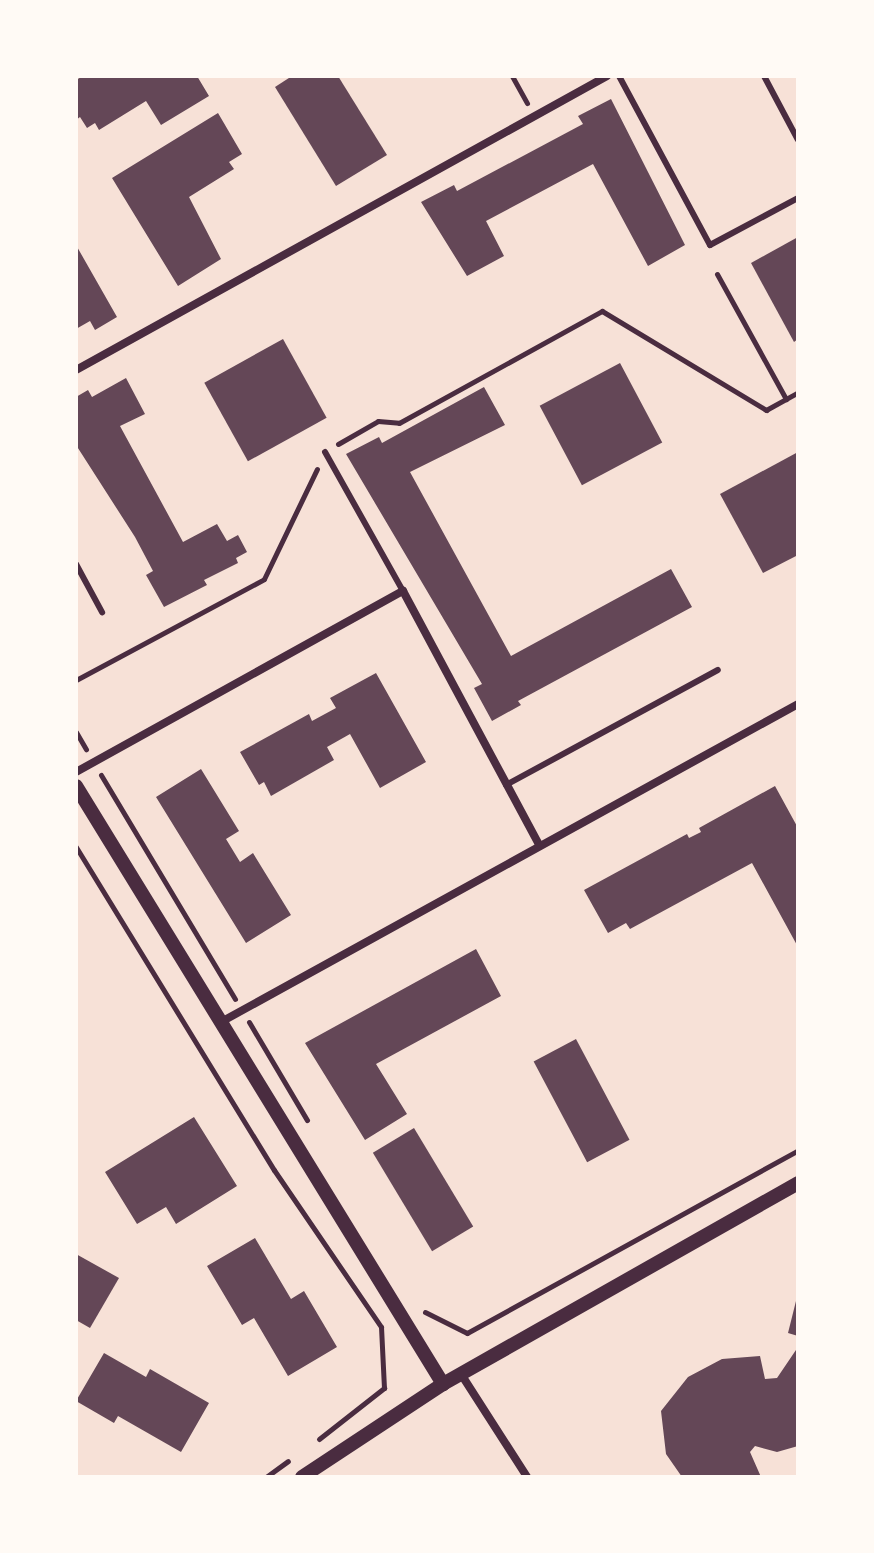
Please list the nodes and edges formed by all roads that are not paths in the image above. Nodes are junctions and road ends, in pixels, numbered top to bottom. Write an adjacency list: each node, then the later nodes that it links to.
1 (607, 76): 6 (street)
2 (619, 76): 5 (lane)
3 (764, 76): 4 (lane)
4 (798, 140)
5 (798, 198)
6 (76, 370)
7 (325, 452): 9 (lane)
8 (76, 564): 10 (lane)
9 (403, 591): 13 (street); 14 (street)
10 (102, 612)
11 (718, 670): 14 (lane)
12 (798, 704): 16 (street)
13 (76, 772)
14 (506, 785): 16 (street)
15 (76, 786): 17 (street)
16 (540, 846): 17 (street)
17 (221, 1022): 20 (street)
18 (798, 1183): 19 (street)
19 (461, 1374): 20 (street); 22 (street)
20 (443, 1384): 21 (street)
21 (302, 1477)
22 (527, 1477)

